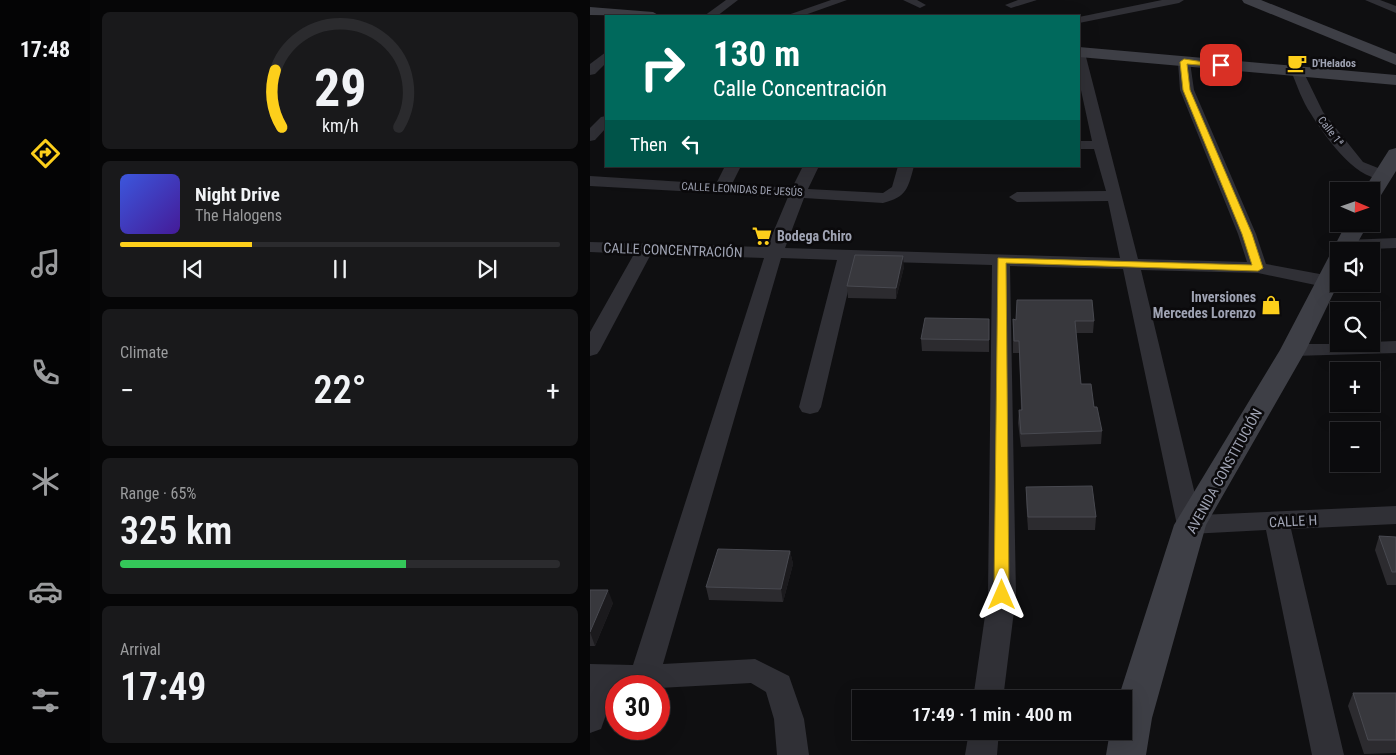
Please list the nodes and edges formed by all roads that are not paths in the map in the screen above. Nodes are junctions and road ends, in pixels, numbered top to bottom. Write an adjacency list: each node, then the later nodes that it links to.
1 (733, 0): 13 (street)
2 (842, 0): 14 (street)
3 (908, 0): 9 (street)
4 (1032, 0): 8 (street)
5 (1180, 0): 16 (street)
6 (1249, 0): 20 (street)
7 (1370, 0): 10 (street)
8 (1010, 2): 15 (street)
9 (920, 5)
10 (1396, 10)
11 (592, 13): 12 (street)
12 (632, 15)
13 (711, 15)
14 (794, 15)
15 (1006, 15)
16 (1080, 20)
17 (1080, 53): 21 (street)
18 (605, 57): 22 (street)
19 (1080, 57): 27 (street)
20 (1396, 60)
21 (1184, 62): 23 (street); 50 (street)
22 (590, 70)
23 (1297, 71): 24 (street); 29 (street, Calle 1ª)
24 (1396, 80)
25 (605, 121): 26 (street)
26 (590, 137)
27 (1100, 144): 28 (street); 39 (street)
28 (1080, 145)
29 (1391, 163): 35 (street)
30 (644, 167): 36 (street)
31 (732, 167): 37 (street)
32 (810, 167): 38 (street)
33 (906, 167): 38 (street, CALLE LEONIDAS DE JESÚS)
34 (590, 181): 36 (street, CALLE LEONIDAS DE JESÚS)
35 (1379, 182)
36 (631, 183): 37 (street, CALLE LEONIDAS DE JESÚS)
37 (722, 188): 38 (street, CALLE LEONIDAS DE JESÚS)
38 (798, 192): 45 (street)
39 (1115, 196): 40 (street); 49 (street)
40 (1017, 197)
41 (1396, 243): 42 (street, CALLE CONCENTRACIÓN)
42 (1380, 247)
43 (590, 248): 44 (street, CALLE CONCENTRACIÓN)
44 (645, 249): 45 (street, CALLE CONCENTRACIÓN); 53 (street)
45 (774, 253): 46 (street, CALLE CONCENTRACIÓN); 59 (street)
46 (847, 255): 47 (street, CALLE CONCENTRACIÓN); 55 (street)
47 (1001, 260): 49 (street, CALLE CONCENTRACIÓN); 62 (street)
48 (1330, 260): 50 (street, CALLE CONCENTRACIÓN)
49 (1128, 264): 50 (street, CALLE CONCENTRACIÓN); 58 (street)
50 (1258, 268)
51 (1330, 275): 54 (street, AVENIDA CONSTITUCIÓN)
52 (1396, 347): 54 (street)
53 (590, 350)
54 (1293, 350): 58 (street, AVENIDA CONSTITUCIÓN)
55 (810, 407)
56 (1396, 515): 57 (street, CALLE H)
57 (1277, 522): 58 (street, CALLE H); 68 (street)
58 (1190, 525): 67 (street, AVENIDA CONSTITUCIÓN)
59 (645, 675)
60 (598, 676): 63 (street)
61 (670, 676): 65 (street)
62 (989, 690)
63 (590, 720)
64 (982, 740): 66 (street)
65 (793, 755)
66 (980, 755)
67 (1126, 755)
68 (1328, 755)

